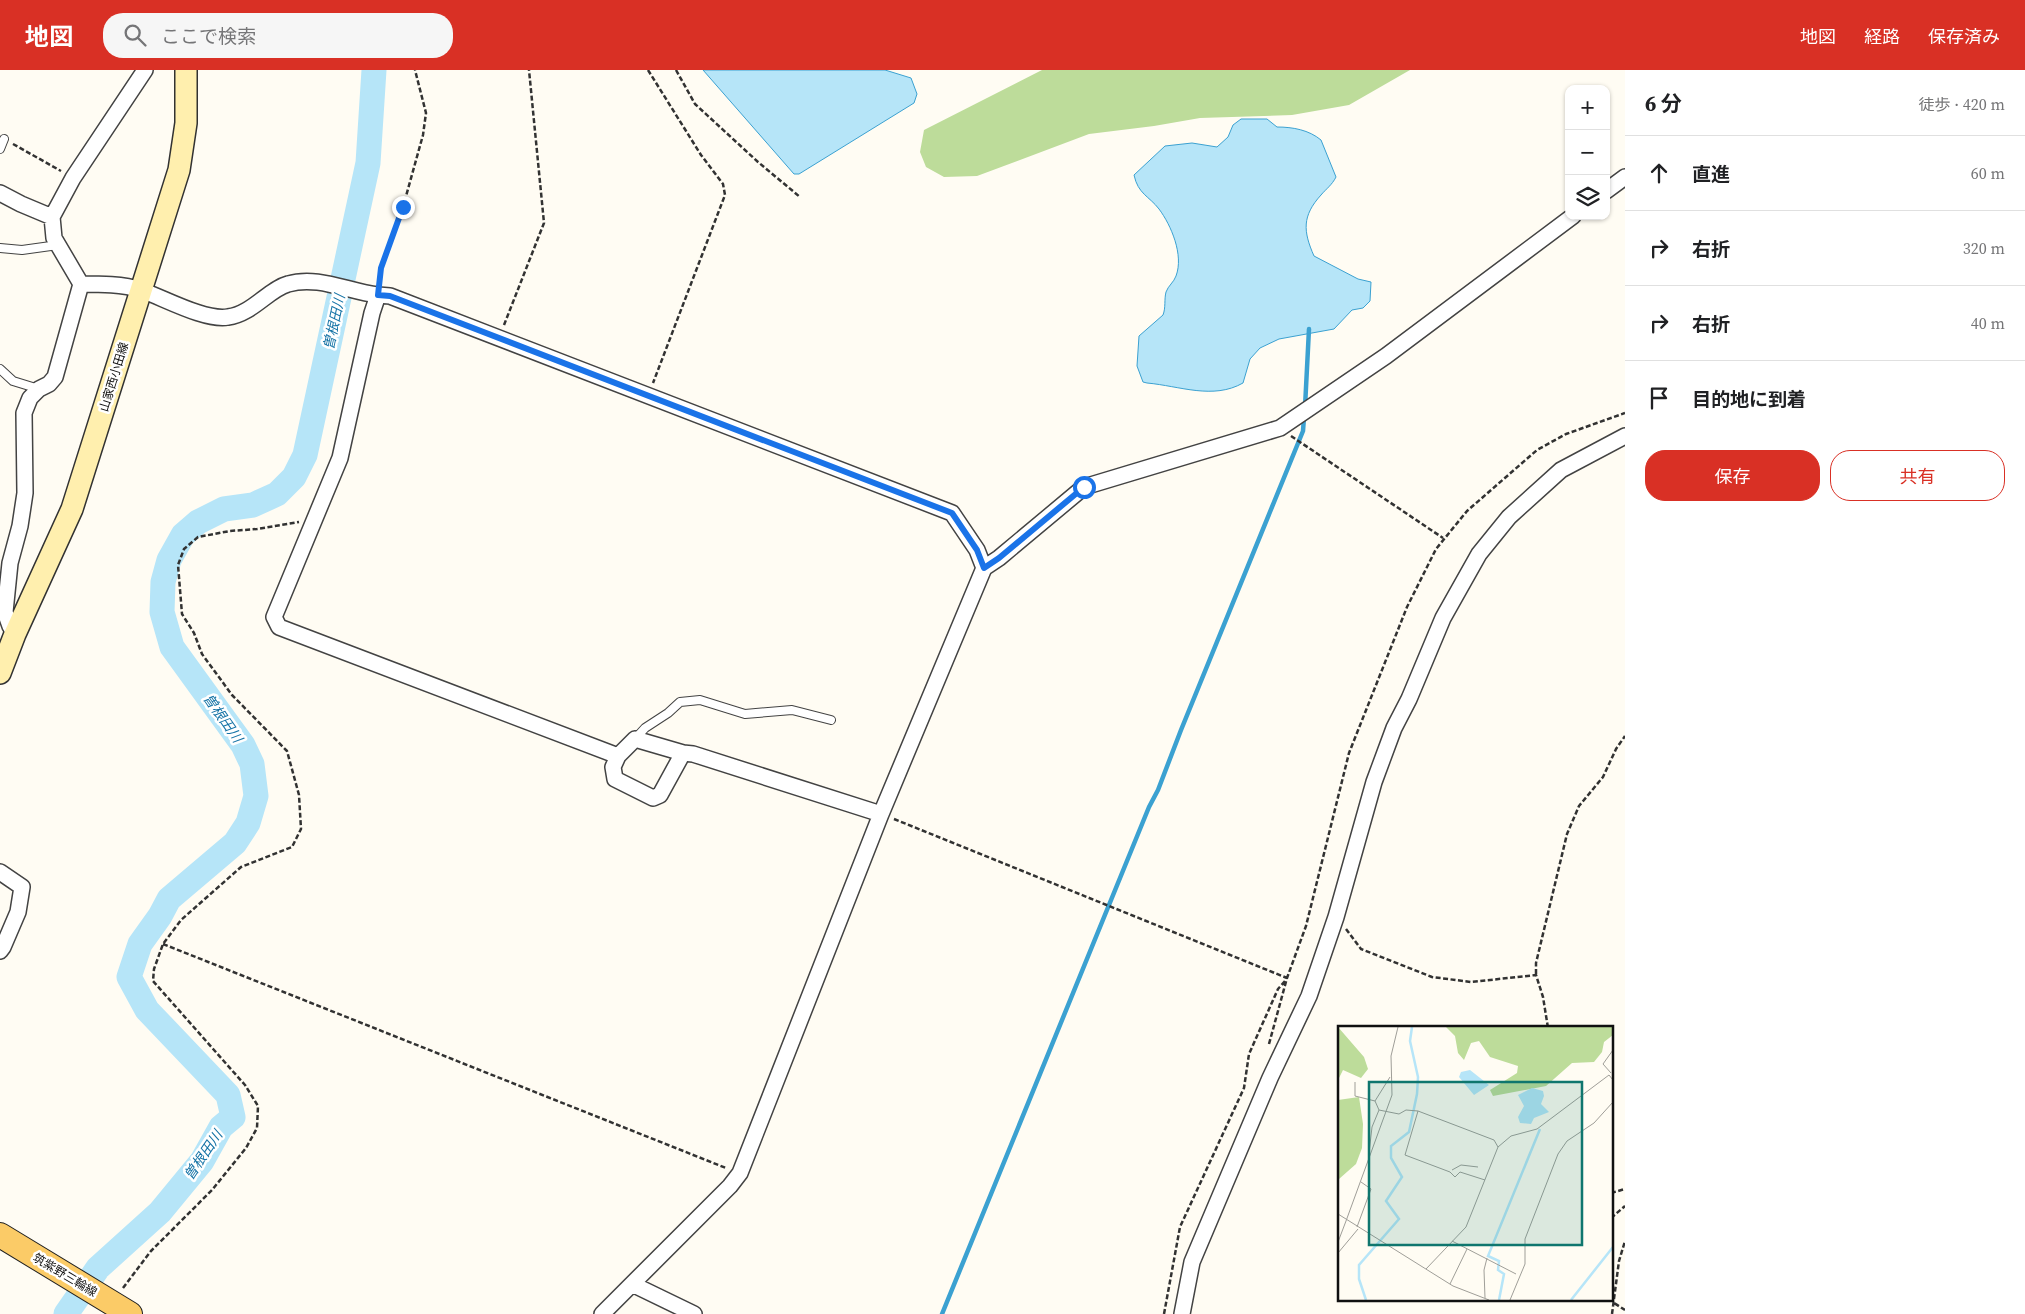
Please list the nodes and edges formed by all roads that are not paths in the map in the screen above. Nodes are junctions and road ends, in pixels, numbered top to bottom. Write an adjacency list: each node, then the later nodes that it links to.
1 (145, 70): 8 (street)
2 (186, 70): 13 (main road, 山家西小田線)
3 (4, 139): 4 (lane)
4 (0, 149)
5 (1625, 178): 6 (street)
6 (1610, 189)
7 (0, 193): 8 (street)
8 (52, 217): 10 (street)
9 (1568, 220): 18 (street)
10 (58, 245): 11 (lane); 12 (street)
11 (0, 248)
12 (81, 284): 13 (street); 16 (street)
13 (141, 290): 14 (street); 19 (main road, 山家西小田線)
14 (373, 295): 18 (street); 24 (street)
15 (0, 369): 16 (lane)
16 (39, 389): 19 (street)
17 (1625, 436): 33 (street)
18 (984, 568): 25 (street)
19 (15, 634): 20 (main road, 山家西小田線)
20 (0, 673)
21 (831, 720): 22 (lane)
22 (635, 739): 23 (street); 24 (street)
23 (683, 753): 24 (street); 25 (street)
24 (618, 756)
25 (881, 814): 29 (street)
26 (0, 872): 27 (street)
27 (0, 951)
28 (0, 1235): 30 (main road, 筑紫野三輪線)
29 (632, 1284): 31 (street); 32 (street)
30 (117, 1306)
31 (602, 1314)
32 (694, 1314)
33 (1182, 1314)

